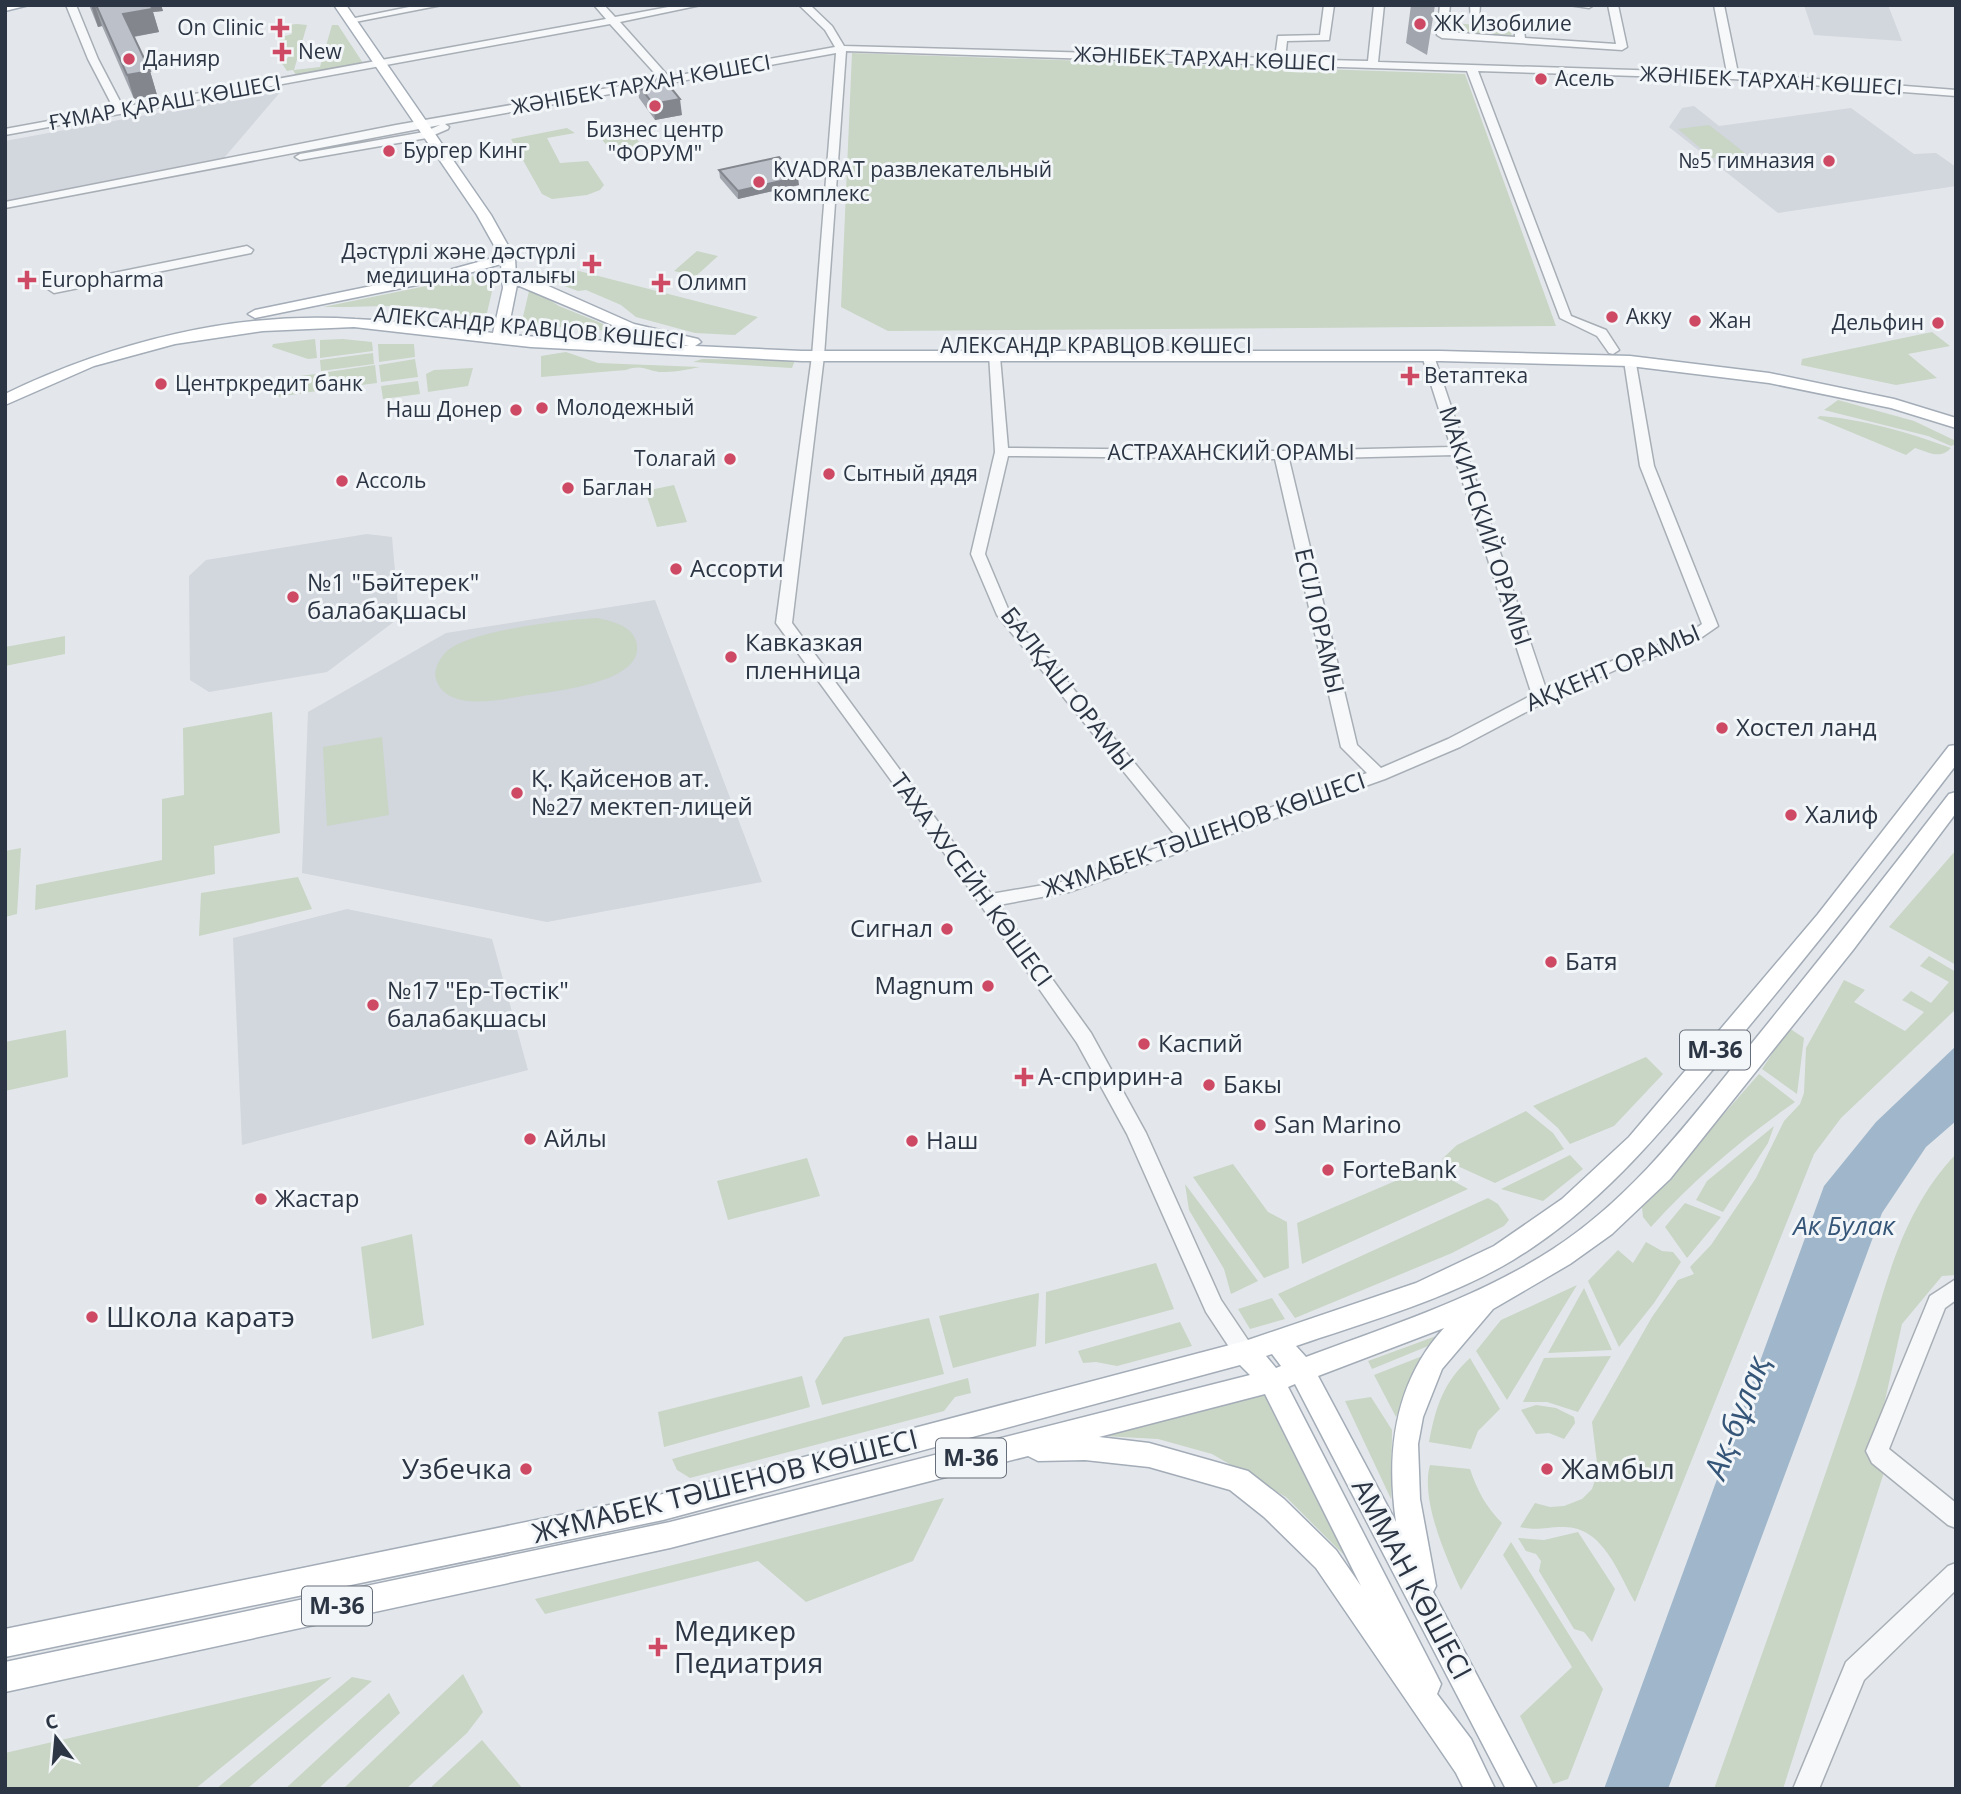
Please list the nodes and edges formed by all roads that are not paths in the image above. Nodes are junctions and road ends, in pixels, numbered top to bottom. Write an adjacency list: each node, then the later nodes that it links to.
1 (23, 5): 16 (main road)
2 (71, 5): 30 (street)
3 (340, 5): 17 (main road)
4 (437, 5): 17 (street)
5 (599, 5): 18 (street)
6 (695, 5): 18 (street, ҒҰМАР ҚАРАШ КӨШЕСІ)
7 (804, 5): 21 (street)
8 (1329, 5): 22 (street)
9 (1379, 5): 23 (street)
10 (1446, 5): 19 (street)
11 (1475, 5): 19 (street)
12 (1574, 5): 13 (street)
13 (1588, 5)
14 (1613, 5): 20 (street)
15 (1719, 5): 27 (street)
16 (5, 8)
17 (350, 20): 24 (main road)
18 (612, 20): 24 (street, ҒҰМАР ҚАРАШ КӨШЕСІ); 28 (street)
19 (1520, 41): 20 (street)
20 (1596, 46): 26 (street)
21 (842, 48): 22 (street, ЖӘНІБЕК ТАРХАН КӨШЕСІ); 28 (street, ЖӘНІБЕК ТАРХАН КӨШЕСІ); 42 (street, ТАХА ХУСЕЙН КӨШЕСІ)
22 (1280, 61): 23 (street, ЖӘНІБЕК ТАРХАН КӨШЕСІ)
23 (1374, 63): 25 (street, ЖӘНІБЕК ТАРХАН КӨШЕСІ)
24 (378, 64): 30 (street, ҒҰМАР ҚАРАШ КӨШЕСІ); 31 (main road)
25 (1471, 67): 26 (street, ЖӘНІБЕК ТАРХАН КӨШЕСІ); 41 (street)
26 (1602, 72): 27 (street, ЖӘНІБЕК ТАРХАН КӨШЕСІ)
27 (1733, 76): 29 (street, ЖӘНІБЕК ТАРХАН КӨШЕСІ)
28 (666, 80): 31 (street, ЖӘНІБЕК ТАРХАН КӨШЕСІ)
29 (1956, 93)
30 (120, 111): 32 (street, ҒҰМАР ҚАРАШ КӨШЕСІ)
31 (423, 129): 33 (street, ЖӘНІБЕК ТАРХАН КӨШЕСІ); 35 (main road)
32 (5, 132)
33 (5, 205)
34 (247, 250): 37 (street)
35 (508, 258): 36 (main road); 38 (main road)
36 (509, 278): 39 (main road); 40 (main road)
37 (54, 289)
38 (231, 323): 39 (main road, АЛЕКСАНДР КРАВЦОВ КӨШЕСІ); 46 (main road); 47 (main road)
39 (500, 333): 40 (main road, АЛЕКСАНДР КРАВЦОВ КӨШЕСІ); 42 (main road, АЛЕКСАНДР КРАВЦОВ КӨШЕСІ)
40 (693, 342): 42 (main road, АЛЕКСАНДР КРАВЦОВ КӨШЕСІ)
41 (1613, 350): 42 (main road, АЛЕКСАНДР КРАВЦОВ КӨШЕСІ); 48 (main road, АЛЕКСАНДР КРАВЦОВ КӨШЕСІ)
42 (819, 351): 44 (main road, АЛЕКСАНДР КРАВЦОВ КӨШЕСІ); 58 (street, ТАХА ХУСЕЙН КӨШЕСІ)
43 (1428, 356): 44 (main road, АЛЕКСАНДР КРАВЦОВ КӨШЕСІ); 45 (main road, АЛЕКСАНДР КРАВЦОВ КӨШЕСІ); 50 (street, МАКИНСКИЙ ОРАМЫ)
44 (994, 357): 51 (street, БАЛҚАШ ОРАМЫ)
45 (1630, 361): 49 (main road, АЛЕКСАНДР КРАВЦОВ КӨШЕСІ); 53 (street, АҚКЕНТ ОРАМЫ)
46 (5, 387)
47 (5, 400)
48 (1956, 411)
49 (1956, 423)
50 (1460, 451): 52 (street, АСТРАХАНСКИЙ ОРАМЫ); 53 (street, МАКИНСКИЙ ОРАМЫ)
51 (1002, 452): 52 (street, АСТРАХАНСКИЙ ОРАМЫ); 57 (street, БАЛҚАШ ОРАМЫ)
52 (1281, 455): 55 (street, ЕСІЛ ОРАМЫ)
53 (1541, 697): 55 (street, АҚКЕНТ ОРАМЫ)
54 (1956, 751): 61 (main road, ЖҰМАБЕК ТӘШЕНОВ КӨШЕСІ / M-36)
55 (1380, 775): 57 (street, ЖҰМАБЕК ТӘШЕНОВ КӨШЕСІ)
56 (1956, 799): 60 (main road, ЖҰМАБЕК ТӘШЕНОВ КӨШЕСІ / M-36)
57 (1190, 842): 58 (street, ЖҰМАБЕК ТӘШЕНОВ КӨШЕСІ)
58 (988, 901): 62 (street, ТАХА ХУСЕЙН КӨШЕСІ)
59 (1956, 1288): 66 (street)
60 (1486, 1301): 63 (main road, ЖҰМАБЕК ТӘШЕНОВ КӨШЕСІ / M-36); 68 (main road)
61 (1277, 1342): 62 (main road, ЖҰМАБЕК ТӘШЕНОВ КӨШЕСІ / M-36); 63 (main road, АММАН КӨШЕСІ)
62 (1245, 1352): 64 (main road, ТАХА ХУСЕЙН КӨШЕСІ); 69 (main road, ЖҰМАБЕК ТӘШЕНОВ КӨШЕСІ / M-36)
63 (1301, 1370): 64 (main road, ЖҰМАБЕК ТӘШЕНОВ КӨШЕСІ / M-36); 68 (main road, АММАН КӨШЕСІ)
64 (1272, 1381): 65 (main road, ЖҰМАБЕК ТӘШЕНОВ КӨШЕСІ / M-36); 71 (main road, АММАН КӨШЕСІ)
65 (1004, 1450): 70 (main road, ЖҰМАБЕК ТӘШЕНОВ КӨШЕСІ / M-36); 71 (main road)
66 (1956, 1517)
67 (1956, 1574): 74 (street)
68 (1427, 1608): 73 (main road, АММАН КӨШЕСІ)
69 (5, 1643)
70 (5, 1677)
71 (1466, 1762): 72 (main road, АММАН КӨШЕСІ)
72 (1480, 1789)
73 (1522, 1789)
74 (1806, 1789)

